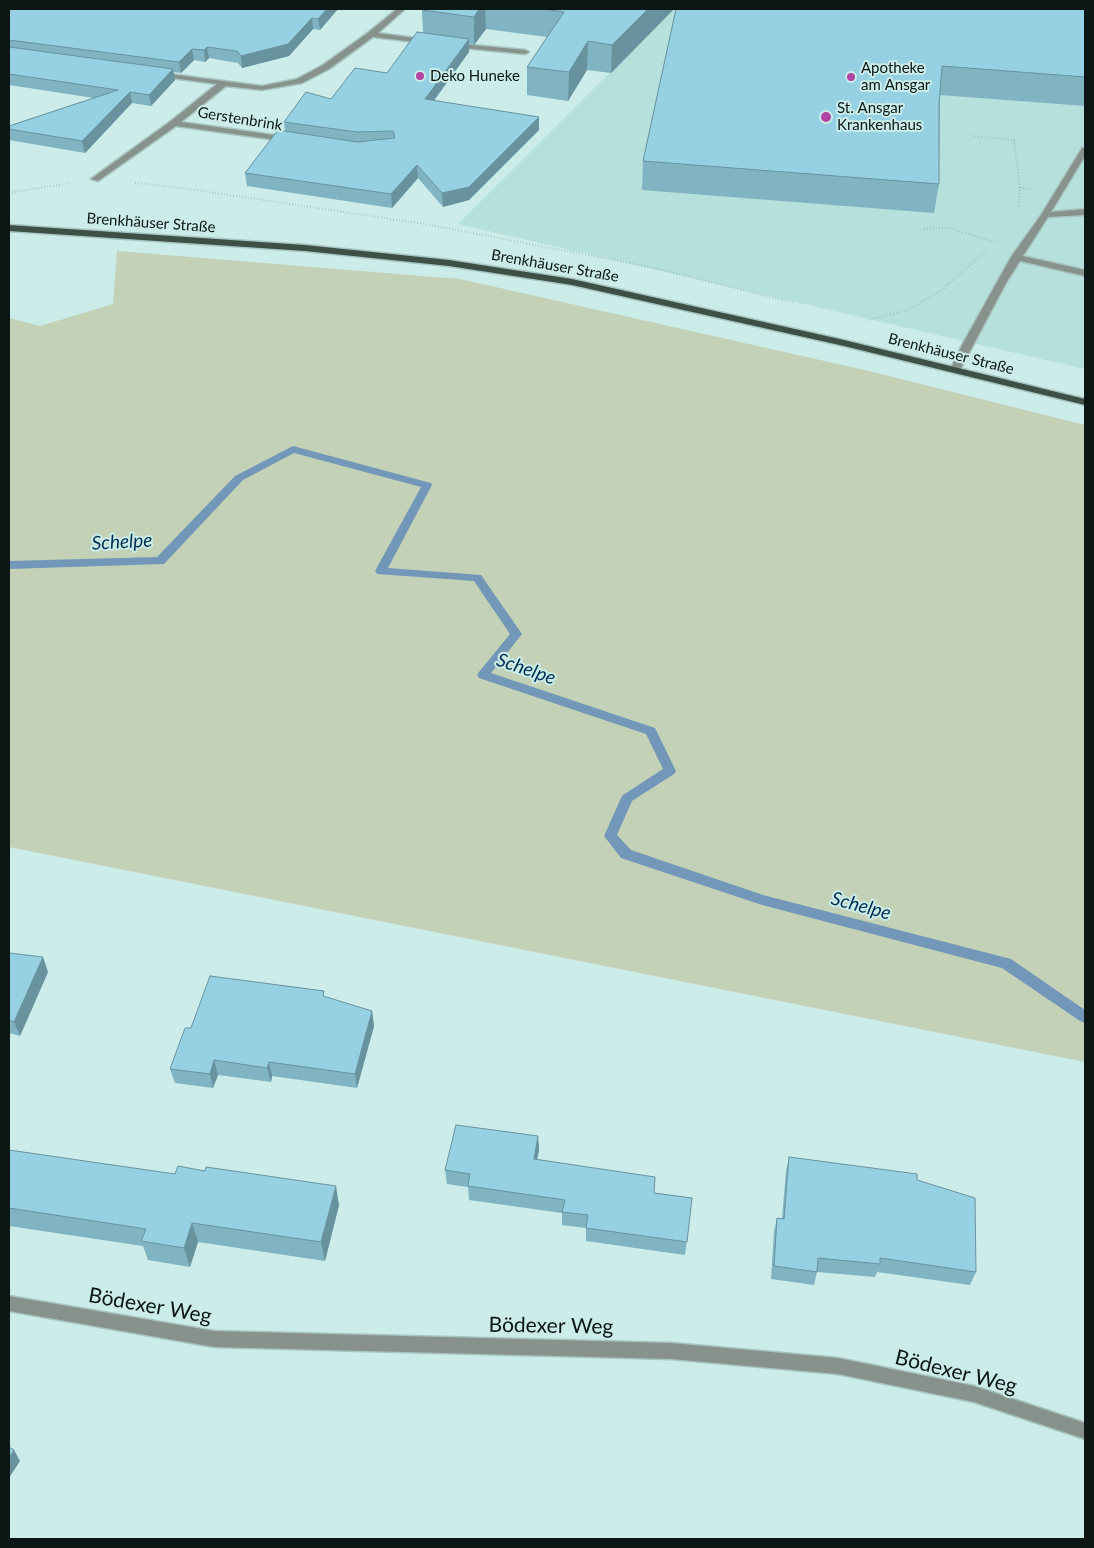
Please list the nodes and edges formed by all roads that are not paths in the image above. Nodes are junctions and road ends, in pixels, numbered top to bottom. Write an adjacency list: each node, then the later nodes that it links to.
1 (401, 9): 2 (street, Gerstenbrink)
2 (372, 34): 3 (street); 5 (street, Gerstenbrink)
3 (524, 52)
4 (148, 73): 5 (street, Gerstenbrink)
5 (224, 83): 6 (street, Gerstenbrink)
6 (174, 123): 7 (street, Gerstenbrink); 9 (street, Gerstenbrink)
7 (295, 141)
8 (1085, 150): 11 (street)
9 (95, 178)
10 (1085, 212): 11 (street)
11 (1045, 215): 13 (street)
12 (9, 228): 15 (main road, Brenkhäuser Straße)
13 (1016, 258): 14 (street); 15 (street)
14 (1085, 273)
15 (955, 370): 16 (main road, Brenkhäuser Straße)
16 (1085, 402)
17 (9, 1302): 18 (street, Bödexer Weg)
18 (1085, 1431)

